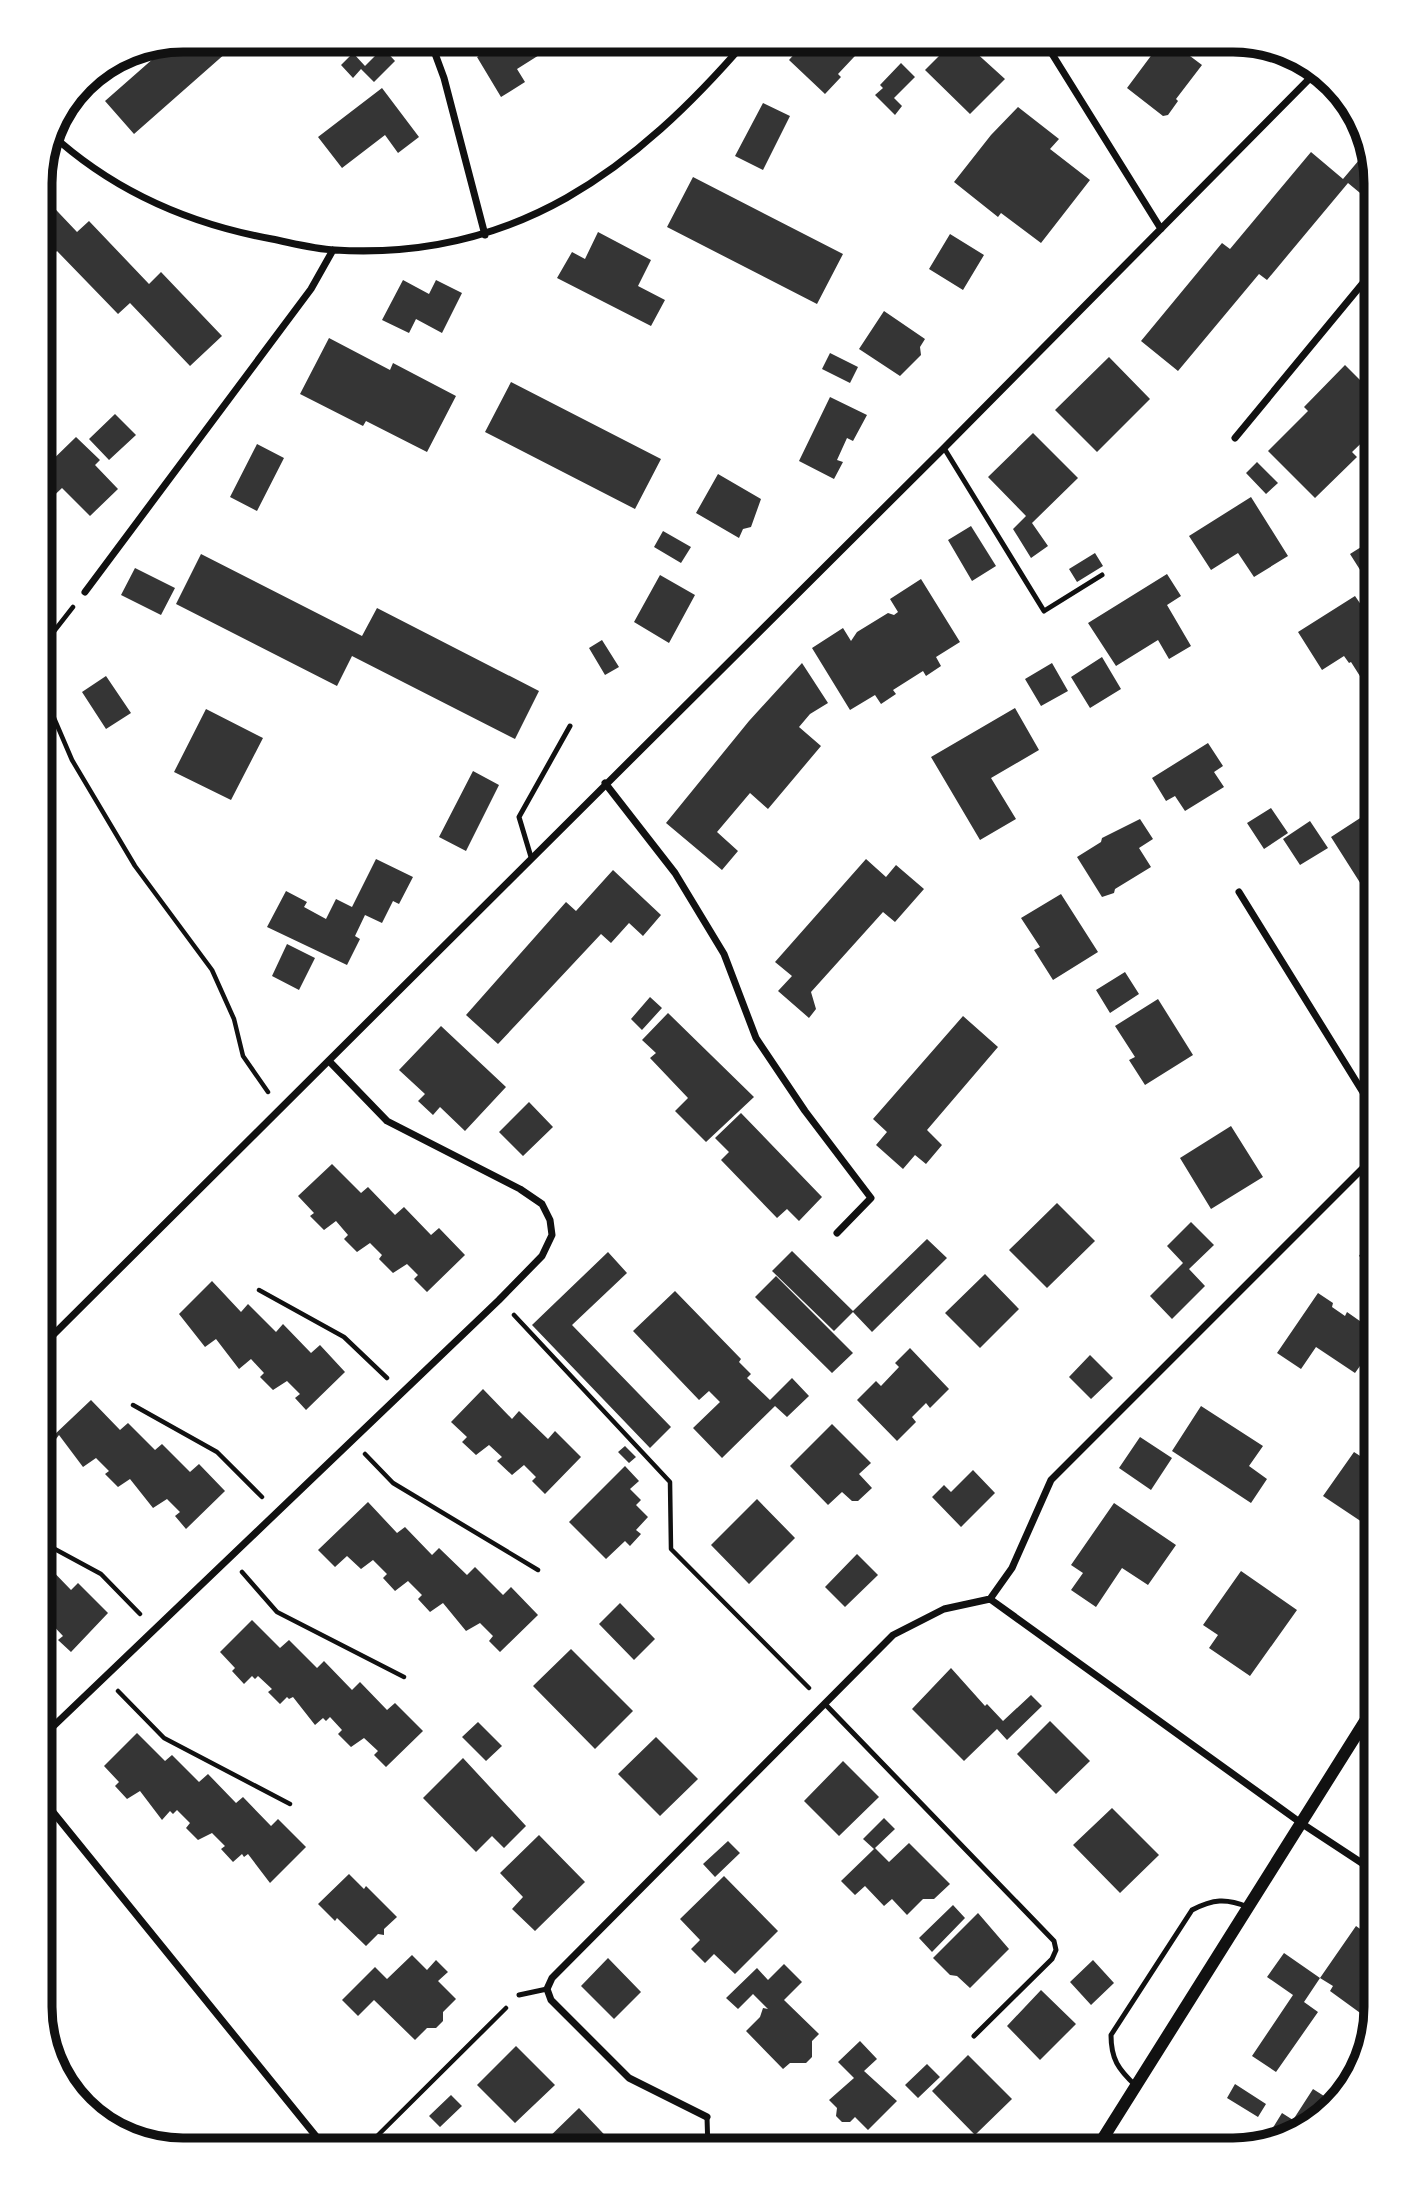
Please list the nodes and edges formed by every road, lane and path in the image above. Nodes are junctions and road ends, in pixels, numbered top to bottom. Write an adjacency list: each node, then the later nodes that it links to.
1 (435, 52): 7 (street)
2 (736, 53): 7 (street)
3 (1051, 53): 6 (street)
4 (1310, 78): 6 (street)
5 (59, 142): 8 (street)
6 (1161, 229): 11 (street)
7 (485, 236): 8 (street)
8 (333, 250): 13 (street)
9 (1364, 283): 10 (street)
10 (1236, 438)
11 (944, 448): 12 (lane); 17 (street)
12 (1102, 575)
13 (85, 592): 14 (path)
14 (53, 633)
15 (53, 715): 22 (path)
16 (570, 726): 18 (lane)
17 (605, 783): 18 (street); 24 (street)
18 (531, 857): 20 (street)
19 (1239, 892): 21 (street)
20 (329, 1061): 22 (street); 26 (street)
21 (1364, 1094)
22 (280, 1109): 27 (street)
23 (1364, 1167): 35 (street)
24 (837, 1233)
25 (259, 1290): 28 (path)
26 (499, 1300): 28 (street); 39 (path)
27 (52, 1336)
28 (402, 1393): 30 (street)
29 (133, 1405): 31 (path)
30 (352, 1441): 31 (street); 34 (path)
31 (277, 1512): 33 (street)
32 (52, 1548): 36 (path)
33 (229, 1558): 36 (street); 38 (path)
34 (538, 1570)
35 (990, 1599): 39 (street); 44 (street)
36 (154, 1630): 37 (street)
37 (105, 1677): 41 (street); 42 (path)
38 (404, 1677)
39 (825, 1704): 47 (street); 49 (lane)
40 (1364, 1723): 44 (street)
41 (52, 1727)
42 (290, 1804)
43 (52, 1812): 52 (street)
44 (1301, 1823): 45 (street); 46 (street)
45 (1364, 1864)
46 (1248, 1907): 50 (street); 50 (lane)
47 (547, 1989): 48 (lane); 51 (street)
48 (519, 1995): 53 (path)
49 (974, 2036)
50 (1136, 2086): 55 (street)
51 (707, 2117): 54 (lane)
52 (317, 2138)
53 (375, 2138)
54 (708, 2138)
55 (1104, 2138)

